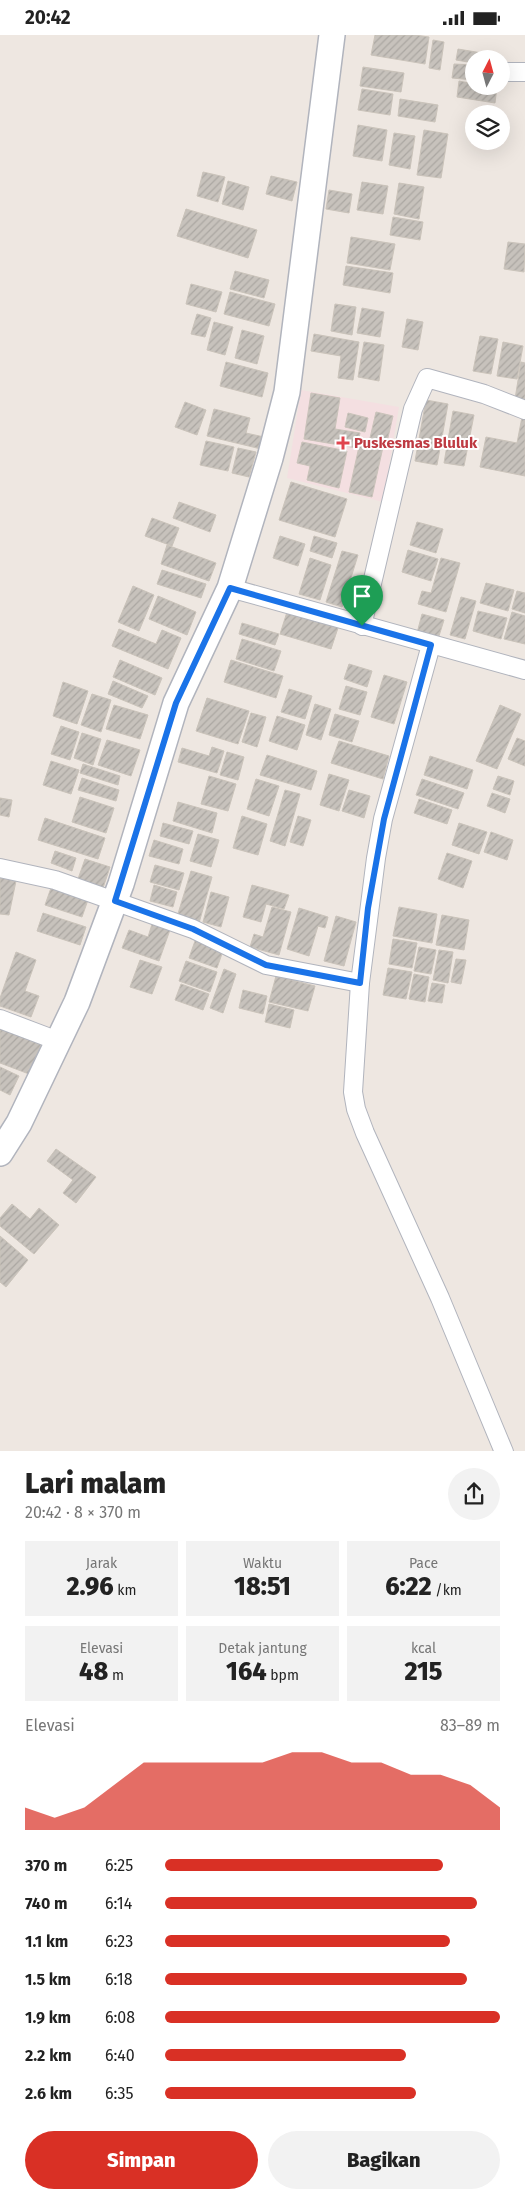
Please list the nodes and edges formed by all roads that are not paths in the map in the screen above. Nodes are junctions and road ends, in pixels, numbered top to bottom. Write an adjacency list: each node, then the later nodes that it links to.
1 (332, 35): 5 (main road)
2 (510, 72): 3 (street)
3 (525, 72)
4 (525, 410): 6 (street)
5 (230, 588): 6 (street); 10 (main road)
6 (362, 626): 7 (street)
7 (431, 645): 8 (street); 11 (street)
8 (525, 670)
9 (0, 867): 10 (street)
10 (115, 901): 11 (street); 13 (main road)
11 (360, 983): 15 (street)
12 (0, 1019): 13 (street)
13 (58, 1041): 14 (main road)
14 (0, 1153)
15 (504, 1451)

